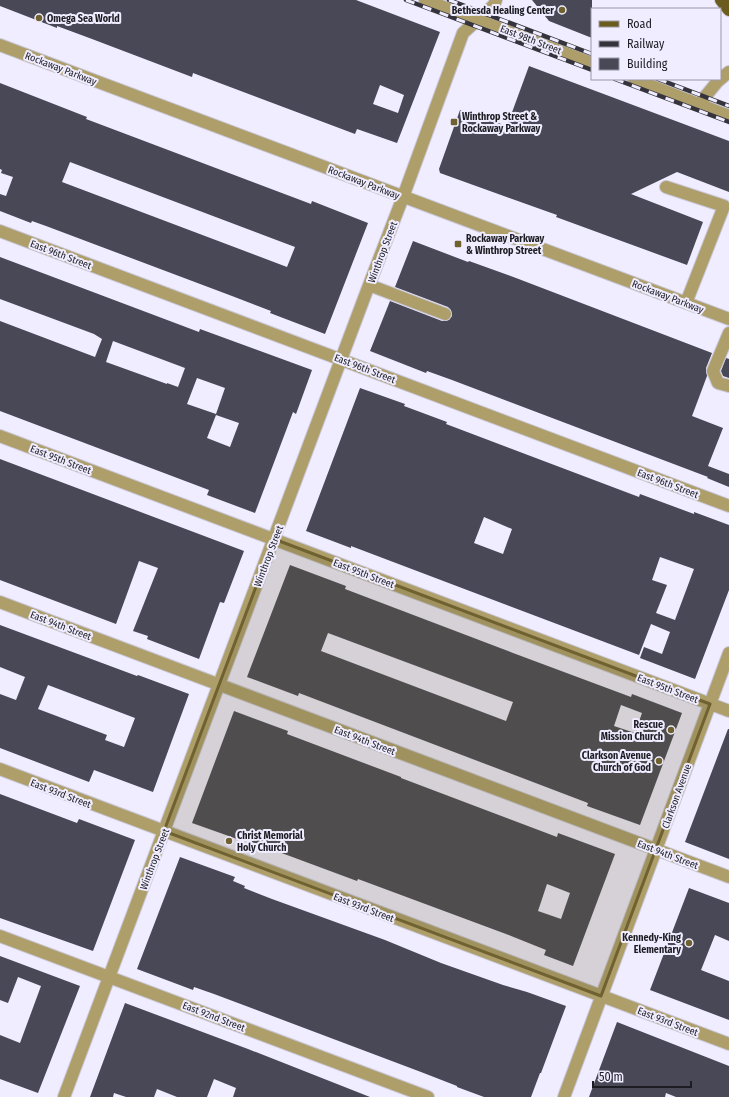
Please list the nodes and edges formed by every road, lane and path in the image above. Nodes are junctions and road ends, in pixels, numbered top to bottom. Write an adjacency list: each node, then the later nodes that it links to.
1 (424, 0): 5 (street, East 98th Street)
2 (496, 0): 5 (street, Winthrop Street)
3 (721, 0): 4 (main road)
4 (729, 10)
5 (478, 19): 7 (street, East 98th Street); 15 (street, Winthrop Street)
6 (0, 45): 15 (street, Rockaway Parkway)
7 (591, 63)
8 (729, 72): 9 (street)
9 (721, 79)
10 (637, 80): 12 (street)
11 (719, 80): 12 (street)
12 (699, 104): 13 (street)
13 (729, 116)
14 (666, 187): 18 (street)
15 (403, 197): 17 (street, Winthrop Street); 18 (street, Rockaway Parkway)
16 (0, 231): 22 (street, East 96th Street)
17 (369, 285): 19 (street); 22 (street, Winthrop Street)
18 (686, 303): 20 (street, Rockaway Parkway)
19 (445, 314)
20 (729, 319)
21 (729, 333): 23 (street)
22 (342, 360): 25 (street, East 96th Street); 26 (street, Winthrop Street)
23 (729, 386)
24 (0, 436): 26 (street, East 95th Street)
25 (729, 506)
26 (274, 539): 29 (street, Winthrop Street); 30 (street, East 95th Street)
27 (0, 602): 29 (street, East 94th Street)
28 (729, 653): 30 (street, Clarkson Avenue)
29 (219, 685): 33 (street, Winthrop Street); 34 (street, East 94th Street)
30 (710, 704): 31 (street, East 95th Street); 34 (street, Clarkson Avenue)
31 (729, 711)
32 (0, 769): 33 (street, East 93rd Street)
33 (164, 831): 37 (street, Winthrop Street); 38 (street, East 93rd Street)
34 (656, 850): 35 (street, East 94th Street); 38 (street, Clarkson Avenue)
35 (729, 877)
36 (0, 936): 37 (street, East 92nd Street)
37 (109, 977): 40 (street, Winthrop Street); 41 (street, East 92nd Street)
38 (601, 996): 39 (street, East 93rd Street); 42 (street, Clarkson Avenue)
39 (729, 1044)
40 (64, 1097)
41 (428, 1097)
42 (564, 1097)

